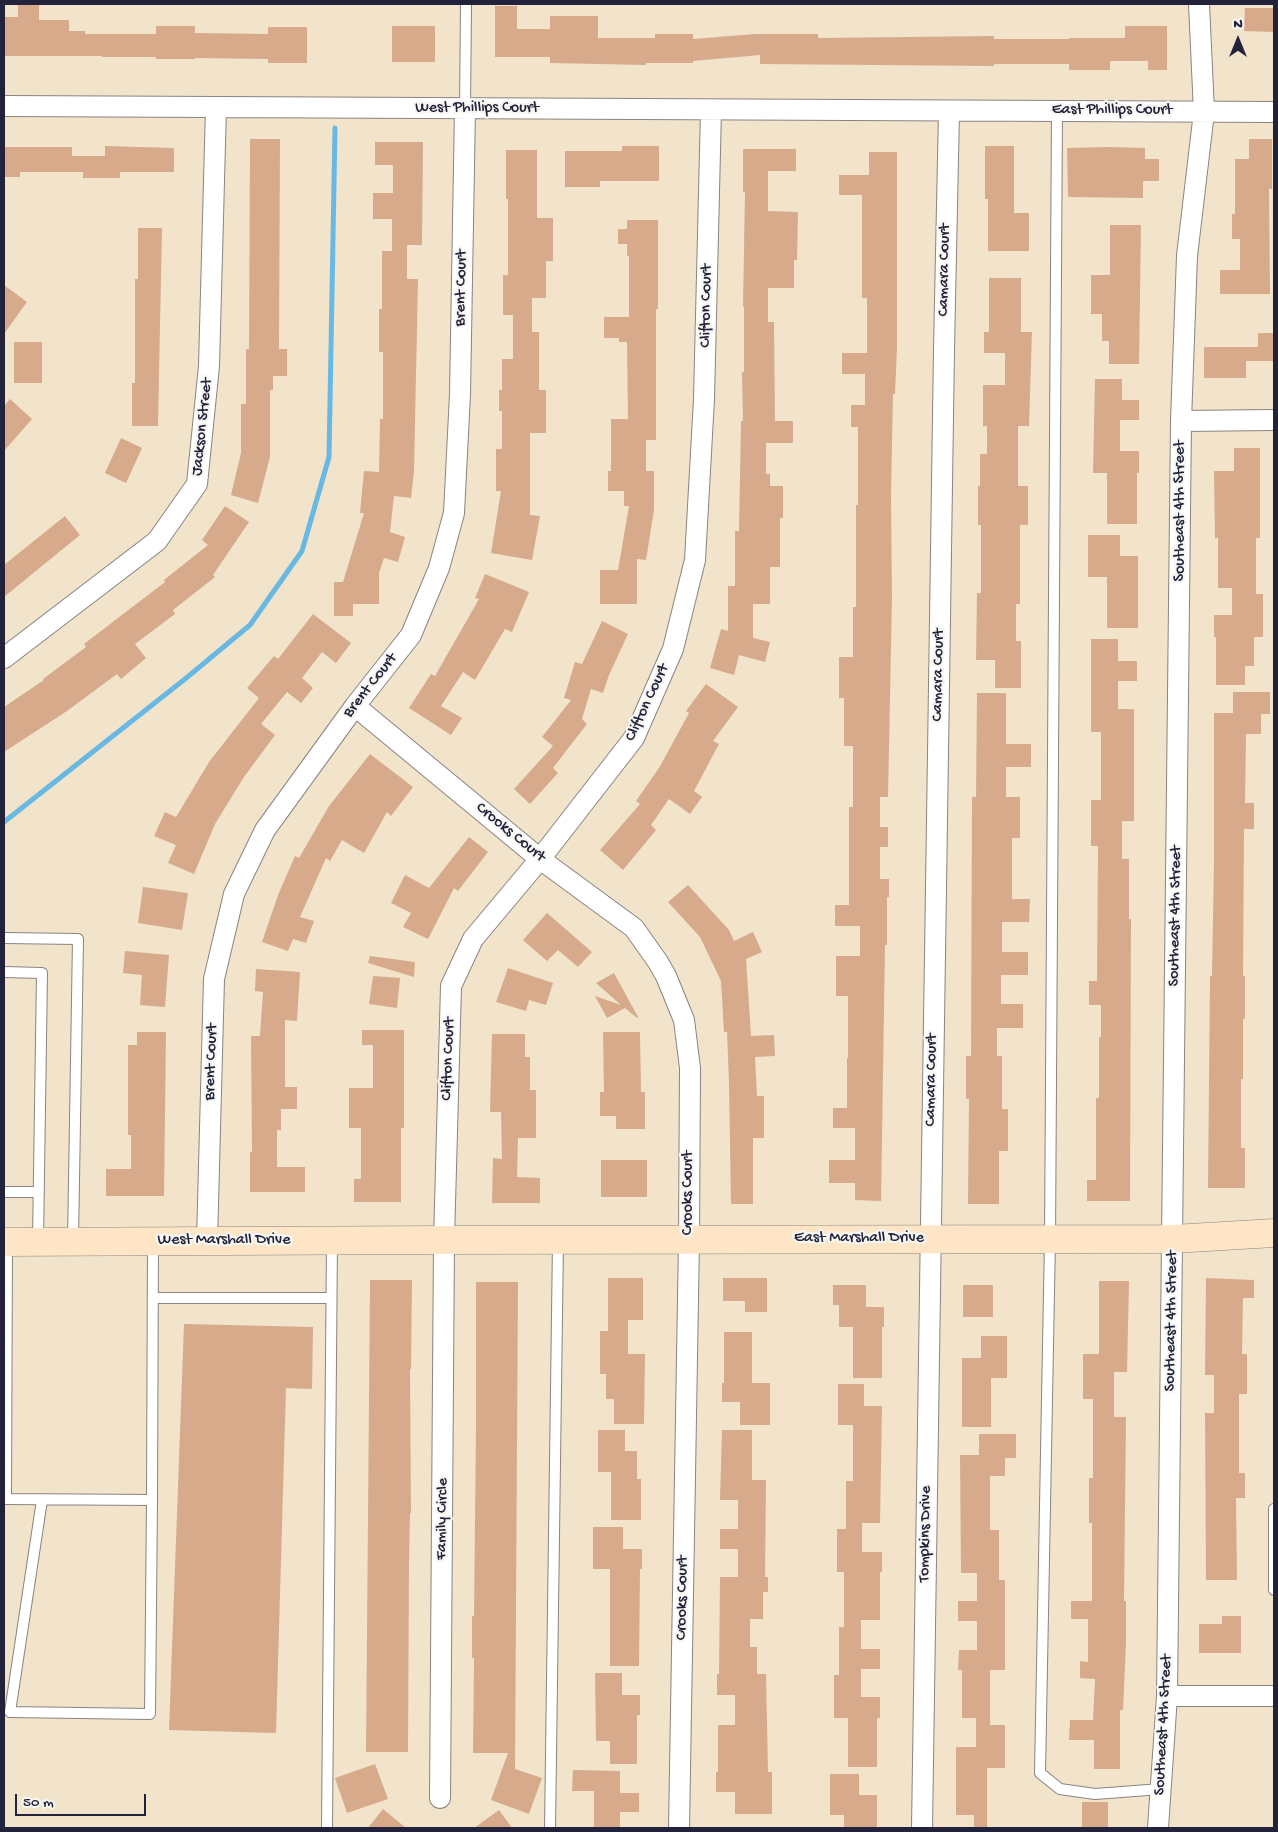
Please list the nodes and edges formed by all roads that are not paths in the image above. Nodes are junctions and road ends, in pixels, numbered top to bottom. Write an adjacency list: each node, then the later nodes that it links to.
1 (466, 4): 5 (lane)
2 (1199, 4): 9 (street, Southeast 4th Street)
3 (4, 106): 4 (street, West Phillips Court)
4 (216, 107): 5 (street, West Phillips Court); 13 (street, Jackson Street)
5 (465, 109): 6 (street, West Phillips Court); 14 (street, Brent Court)
6 (711, 110): 7 (street, West Phillips Court); 15 (street, Clifton Court)
7 (949, 111): 8 (street, East Phillips Court); 21 (street, Camara Court)
8 (1058, 111): 9 (street, East Phillips Court); 22 (lane)
9 (1204, 112): 10 (street, East Phillips Court); 12 (street, Southeast 4th Street)
10 (1274, 112)
11 (1274, 420): 12 (street)
12 (1181, 422): 23 (street, Southeast 4th Street)
13 (4, 658)
14 (355, 706): 15 (street, Crooks Court); 29 (street, Brent Court)
15 (540, 859): 25 (street, Clifton Court); 27 (street, Crooks Court)
16 (4, 938): 32 (lane)
17 (4, 972): 19 (lane)
18 (4, 1192): 19 (lane)
19 (39, 1192): 31 (lane)
20 (1274, 1233): 23 (main road, East Marshall Drive)
21 (930, 1239): 22 (main road, East Marshall Drive); 27 (main road, East Marshall Drive); 47 (street, Tompkins Drive)
22 (1050, 1239): 23 (main road, East Marshall Drive); 42 (lane)
23 (1172, 1239): 40 (street, Southeast 4th Street)
24 (332, 1240): 25 (main road, West Marshall Drive); 29 (main road, West Marshall Drive); 34 (lane)
25 (444, 1240): 26 (main road, East Marshall Drive); 43 (street, Family Circle)
26 (558, 1240): 27 (main road, East Marshall Drive); 45 (lane)
27 (689, 1240): 46 (street, Crooks Court)
28 (153, 1241): 29 (main road, West Marshall Drive); 32 (main road, West Marshall Drive); 33 (lane)
29 (207, 1241)
30 (5, 1242): 31 (main road, West Marshall Drive); 35 (lane)
31 (38, 1242): 32 (main road, West Marshall Drive)
32 (73, 1242)
33 (153, 1298): 34 (lane); 37 (lane)
34 (331, 1298): 44 (lane)
35 (5, 1499): 36 (lane)
36 (42, 1500): 37 (lane); 37 (lane)
37 (152, 1500)
38 (1274, 1509): 39 (lane)
39 (1274, 1590)
40 (1167, 1696): 41 (street); 42 (street, Southeast 4th Street)
41 (1274, 1696)
42 (1161, 1790): 48 (street, Southeast 4th Street)
43 (440, 1798)
44 (327, 1828)
45 (550, 1828)
46 (679, 1828)
47 (922, 1828)
48 (1158, 1828)

